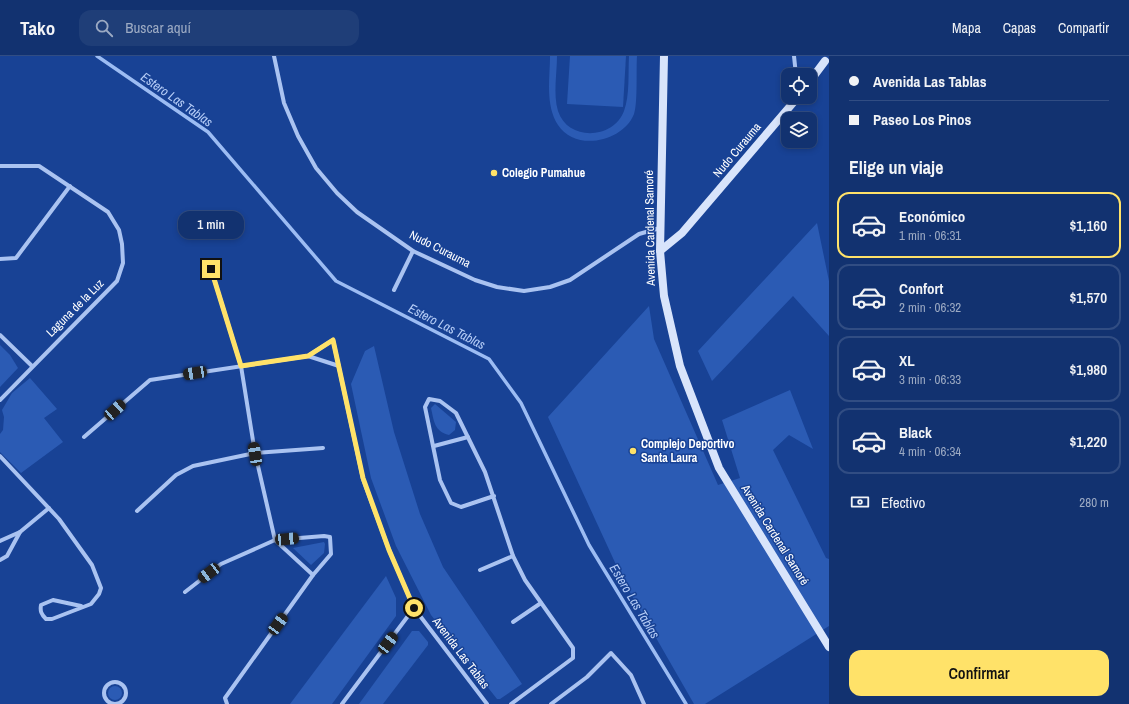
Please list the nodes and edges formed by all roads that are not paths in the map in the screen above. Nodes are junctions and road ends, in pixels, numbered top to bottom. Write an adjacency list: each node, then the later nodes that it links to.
1 (274, 56): 11 (street, Nudo Curauma)
2 (664, 56): 10 (main road, Avenida Cardenal Samoré)
3 (794, 56): 5 (street)
4 (825, 61): 6 (main road)
5 (795, 68)
6 (817, 71)
7 (792, 104): 12 (main road, Nudo Curauma)
8 (0, 166): 9 (street, Laguna de la Luz)
9 (70, 186): 13 (street); 18 (street, Laguna de la Luz)
10 (660, 228): 11 (street, Nudo Curauma); 12 (main road, Avenida Cardenal Samoré)
11 (413, 251): 15 (street)
12 (660, 251): 43 (main road, Avenida Cardenal Samoré)
13 (0, 259)
14 (211, 269): 19 (street)
15 (394, 290)
16 (0, 335): 18 (street)
17 (308, 356): 19 (street); 20 (street); 20 (street, Avenida Las Tablas)
18 (32, 366): 21 (street, Laguna de la Luz)
19 (241, 366): 23 (street); 26 (street)
20 (339, 366): 41 (street, Avenida Las Tablas)
21 (0, 400)
22 (468, 436): 24 (street); 24 (street); 28 (street)
23 (84, 437)
24 (434, 446): 28 (street)
25 (324, 448): 26 (street)
26 (255, 454): 30 (street); 32 (street)
27 (0, 456): 29 (street)
28 (494, 496): 34 (street)
29 (49, 508): 31 (street); 40 (street)
30 (137, 511)
31 (20, 532): 33 (street); 35 (street)
32 (275, 540): 37 (street); 37 (street); 38 (street)
33 (0, 541)
34 (513, 556): 36 (street); 39 (street)
35 (0, 560)
36 (480, 570)
37 (313, 575): 46 (street)
38 (185, 592)
39 (541, 603): 42 (street); 48 (street)
40 (81, 606): 40 (street)
41 (414, 608): 45 (street); 47 (street, Avenida Las Tablas)
42 (513, 622)
43 (829, 647)
44 (122, 703): 44 (street)
45 (344, 703)
46 (227, 704)
47 (487, 704)
48 (511, 704)
49 (551, 704): 50 (street)
50 (644, 704)

